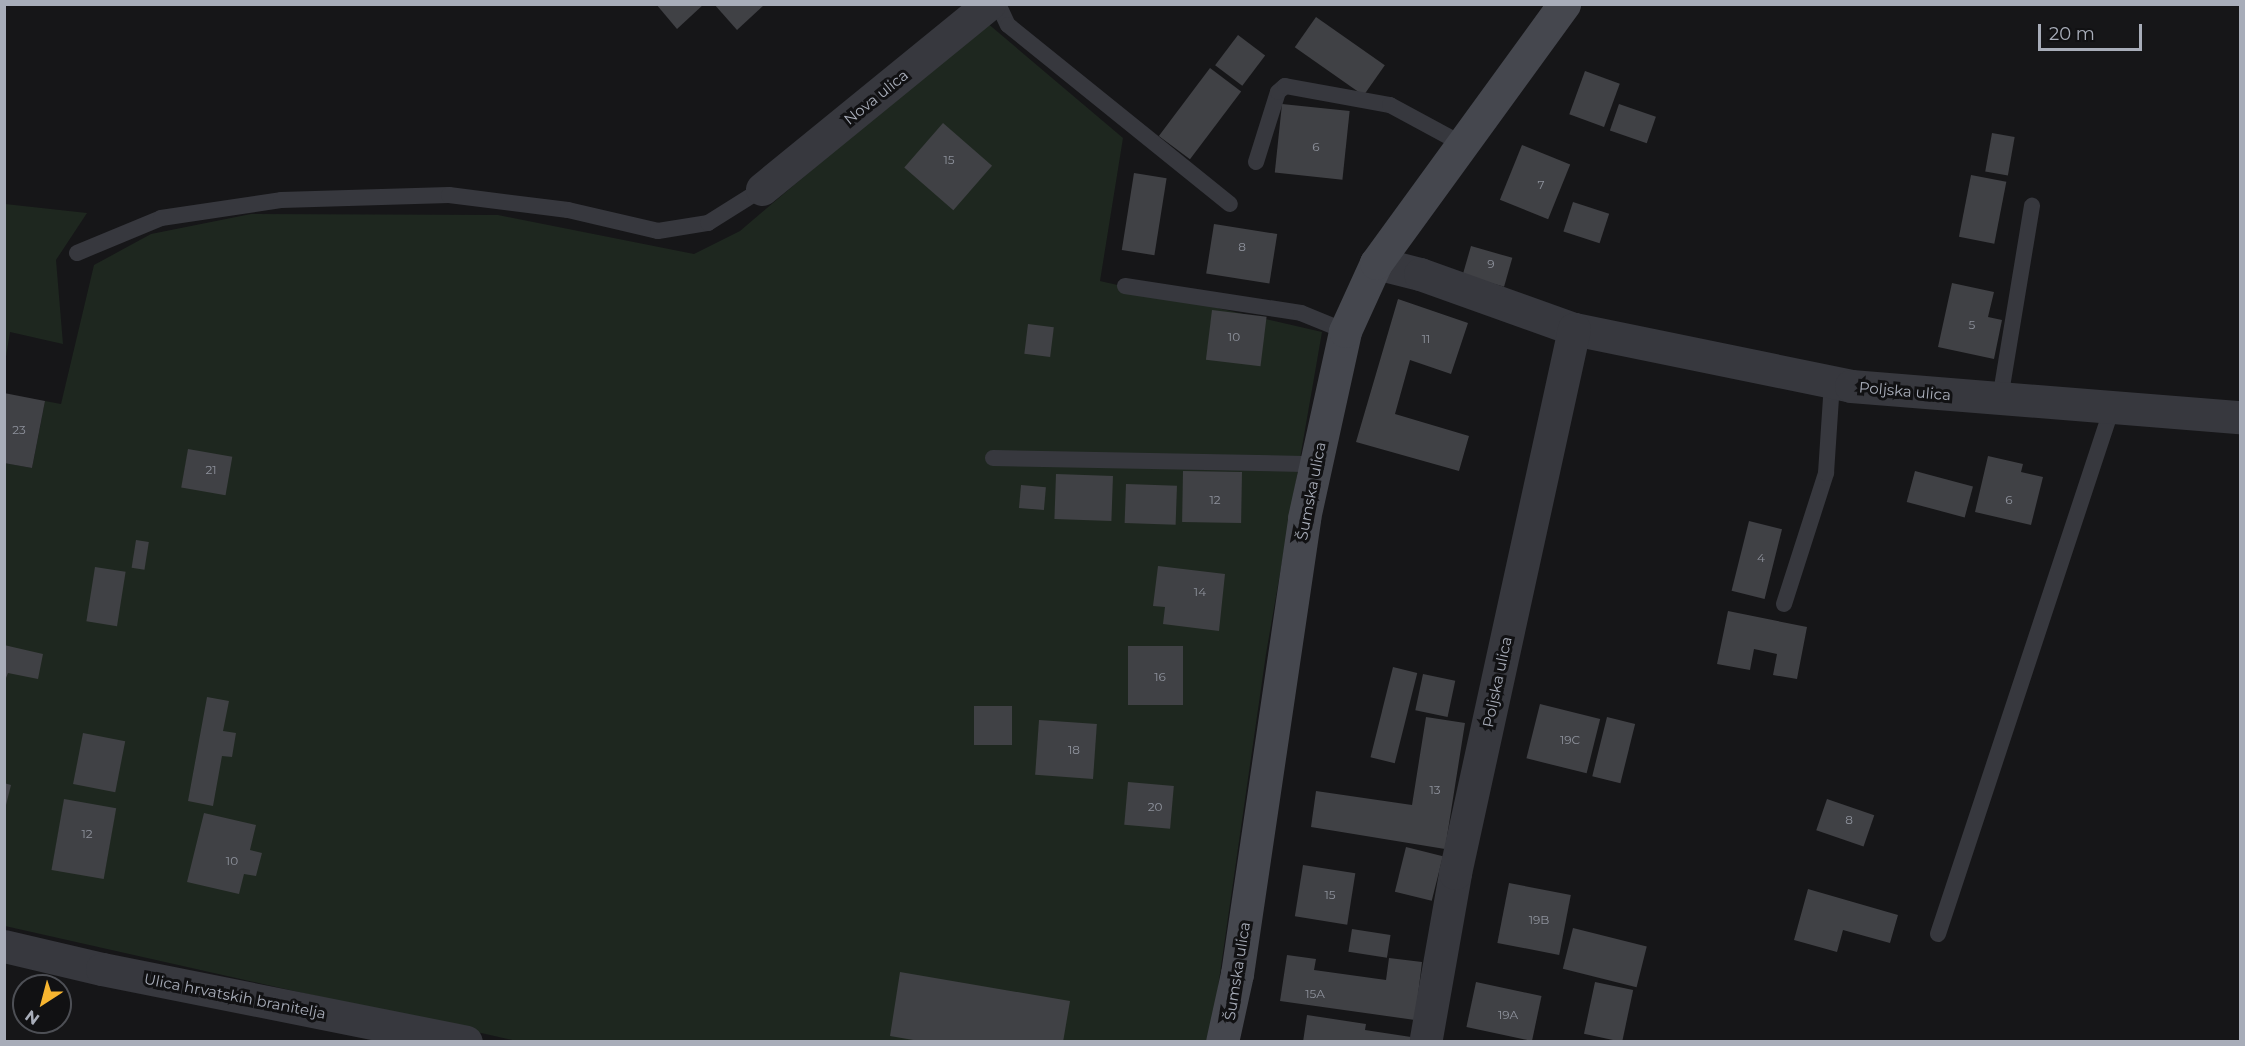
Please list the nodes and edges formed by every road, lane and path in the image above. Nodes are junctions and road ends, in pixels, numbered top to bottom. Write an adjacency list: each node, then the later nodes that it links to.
1 (989, 4): 6 (street, Nova ulica)
2 (998, 4): 7 (lane)
3 (1564, 4): 4 (street, Šumska ulica)
4 (1462, 144): 5 (lane); 10 (street, Šumska ulica)
5 (1256, 162)
6 (762, 189): 9 (lane)
7 (1230, 204)
8 (2032, 206): 15 (lane)
9 (77, 253)
10 (1376, 263): 12 (street, Poljska ulica); 13 (street, Šumska ulica)
11 (1125, 286): 13 (lane)
12 (1574, 328): 14 (street, Poljska ulica); 23 (street, Poljska ulica)
13 (1345, 331): 19 (street, Šumska ulica)
14 (1832, 382): 15 (street, Poljska ulica); 20 (lane)
15 (2000, 399): 16 (street, Poljska ulica)
16 (2112, 408): 17 (street, Poljska ulica); 21 (lane)
17 (2241, 417)
18 (993, 458): 19 (lane)
19 (1315, 464): 25 (street, Šumska ulica)
20 (1784, 604)
21 (1938, 934)
22 (4, 946): 24 (street, Ulica hrvatskih branitelja)
23 (1426, 1038)
24 (466, 1041)
25 (1222, 1041)

